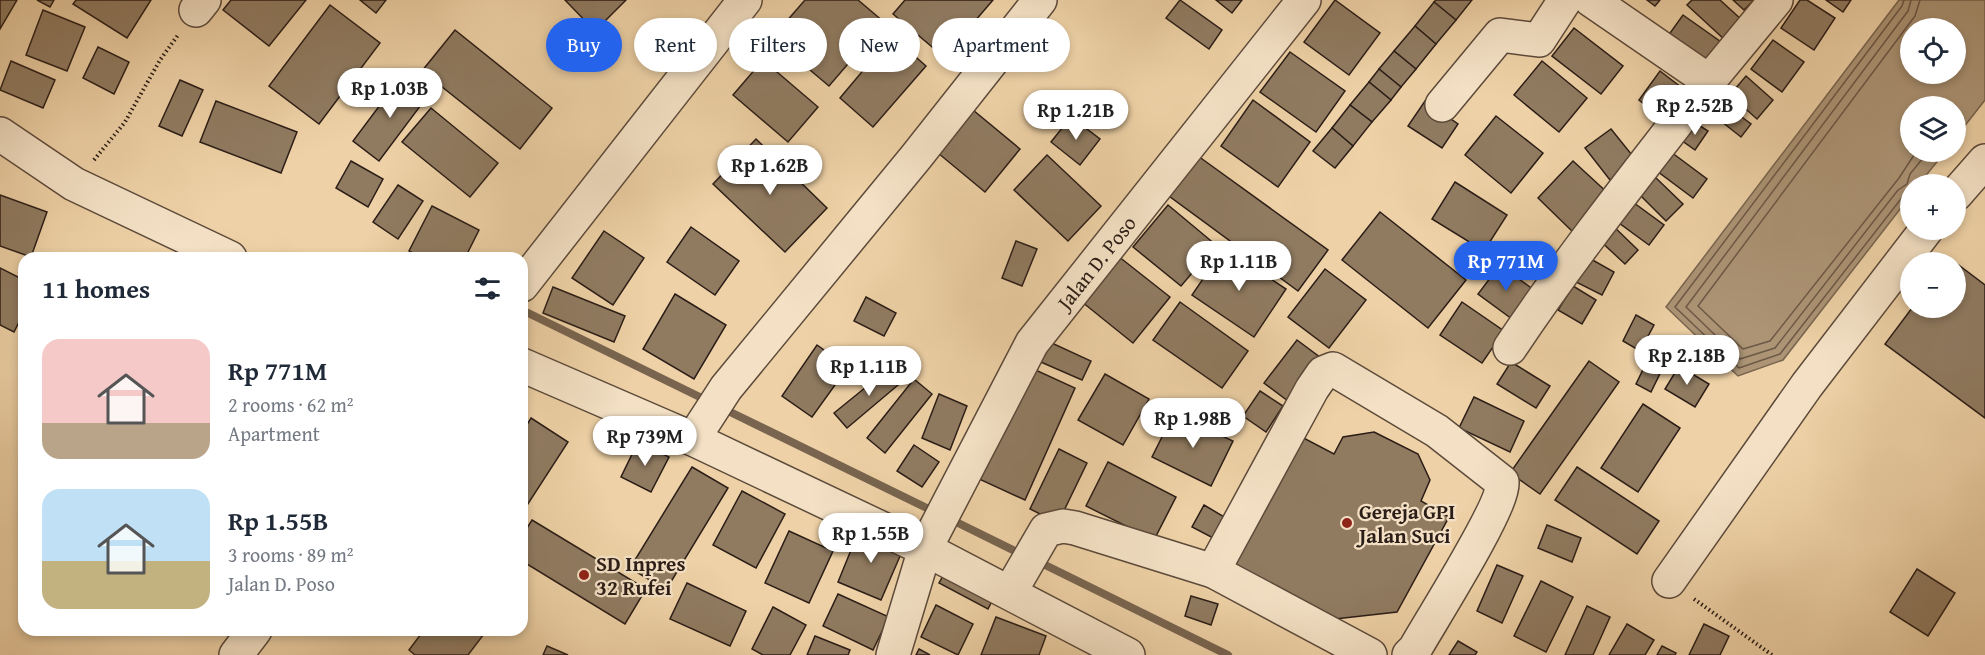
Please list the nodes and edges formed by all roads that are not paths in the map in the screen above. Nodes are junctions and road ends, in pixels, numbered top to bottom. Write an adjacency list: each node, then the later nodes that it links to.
1 (744, 0): 14 (street)
2 (1040, 0): 17 (street)
3 (1304, 0): 18 (street, Jalan D. Poso)
4 (1565, 0): 8 (street)
5 (1591, 0): 7 (street)
6 (1776, 0): 7 (street)
7 (1709, 81): 15 (street)
8 (1442, 105)
9 (0, 134): 13 (street)
10 (1985, 161): 11 (street)
11 (1966, 183)
12 (1918, 240): 20 (street)
13 (217, 252)
14 (528, 277)
15 (1510, 348)
16 (528, 367): 17 (street)
17 (700, 430): 18 (street)
18 (937, 525): 21 (street); 23 (street, Jalan D. Poso)
19 (1213, 571): 21 (street); 25 (street); 26 (street)
20 (1669, 581)
21 (1010, 592): 22 (street)
22 (1073, 642): 24 (street)
23 (893, 655)
24 (1128, 655)
25 (1370, 655)
26 (1408, 655)

